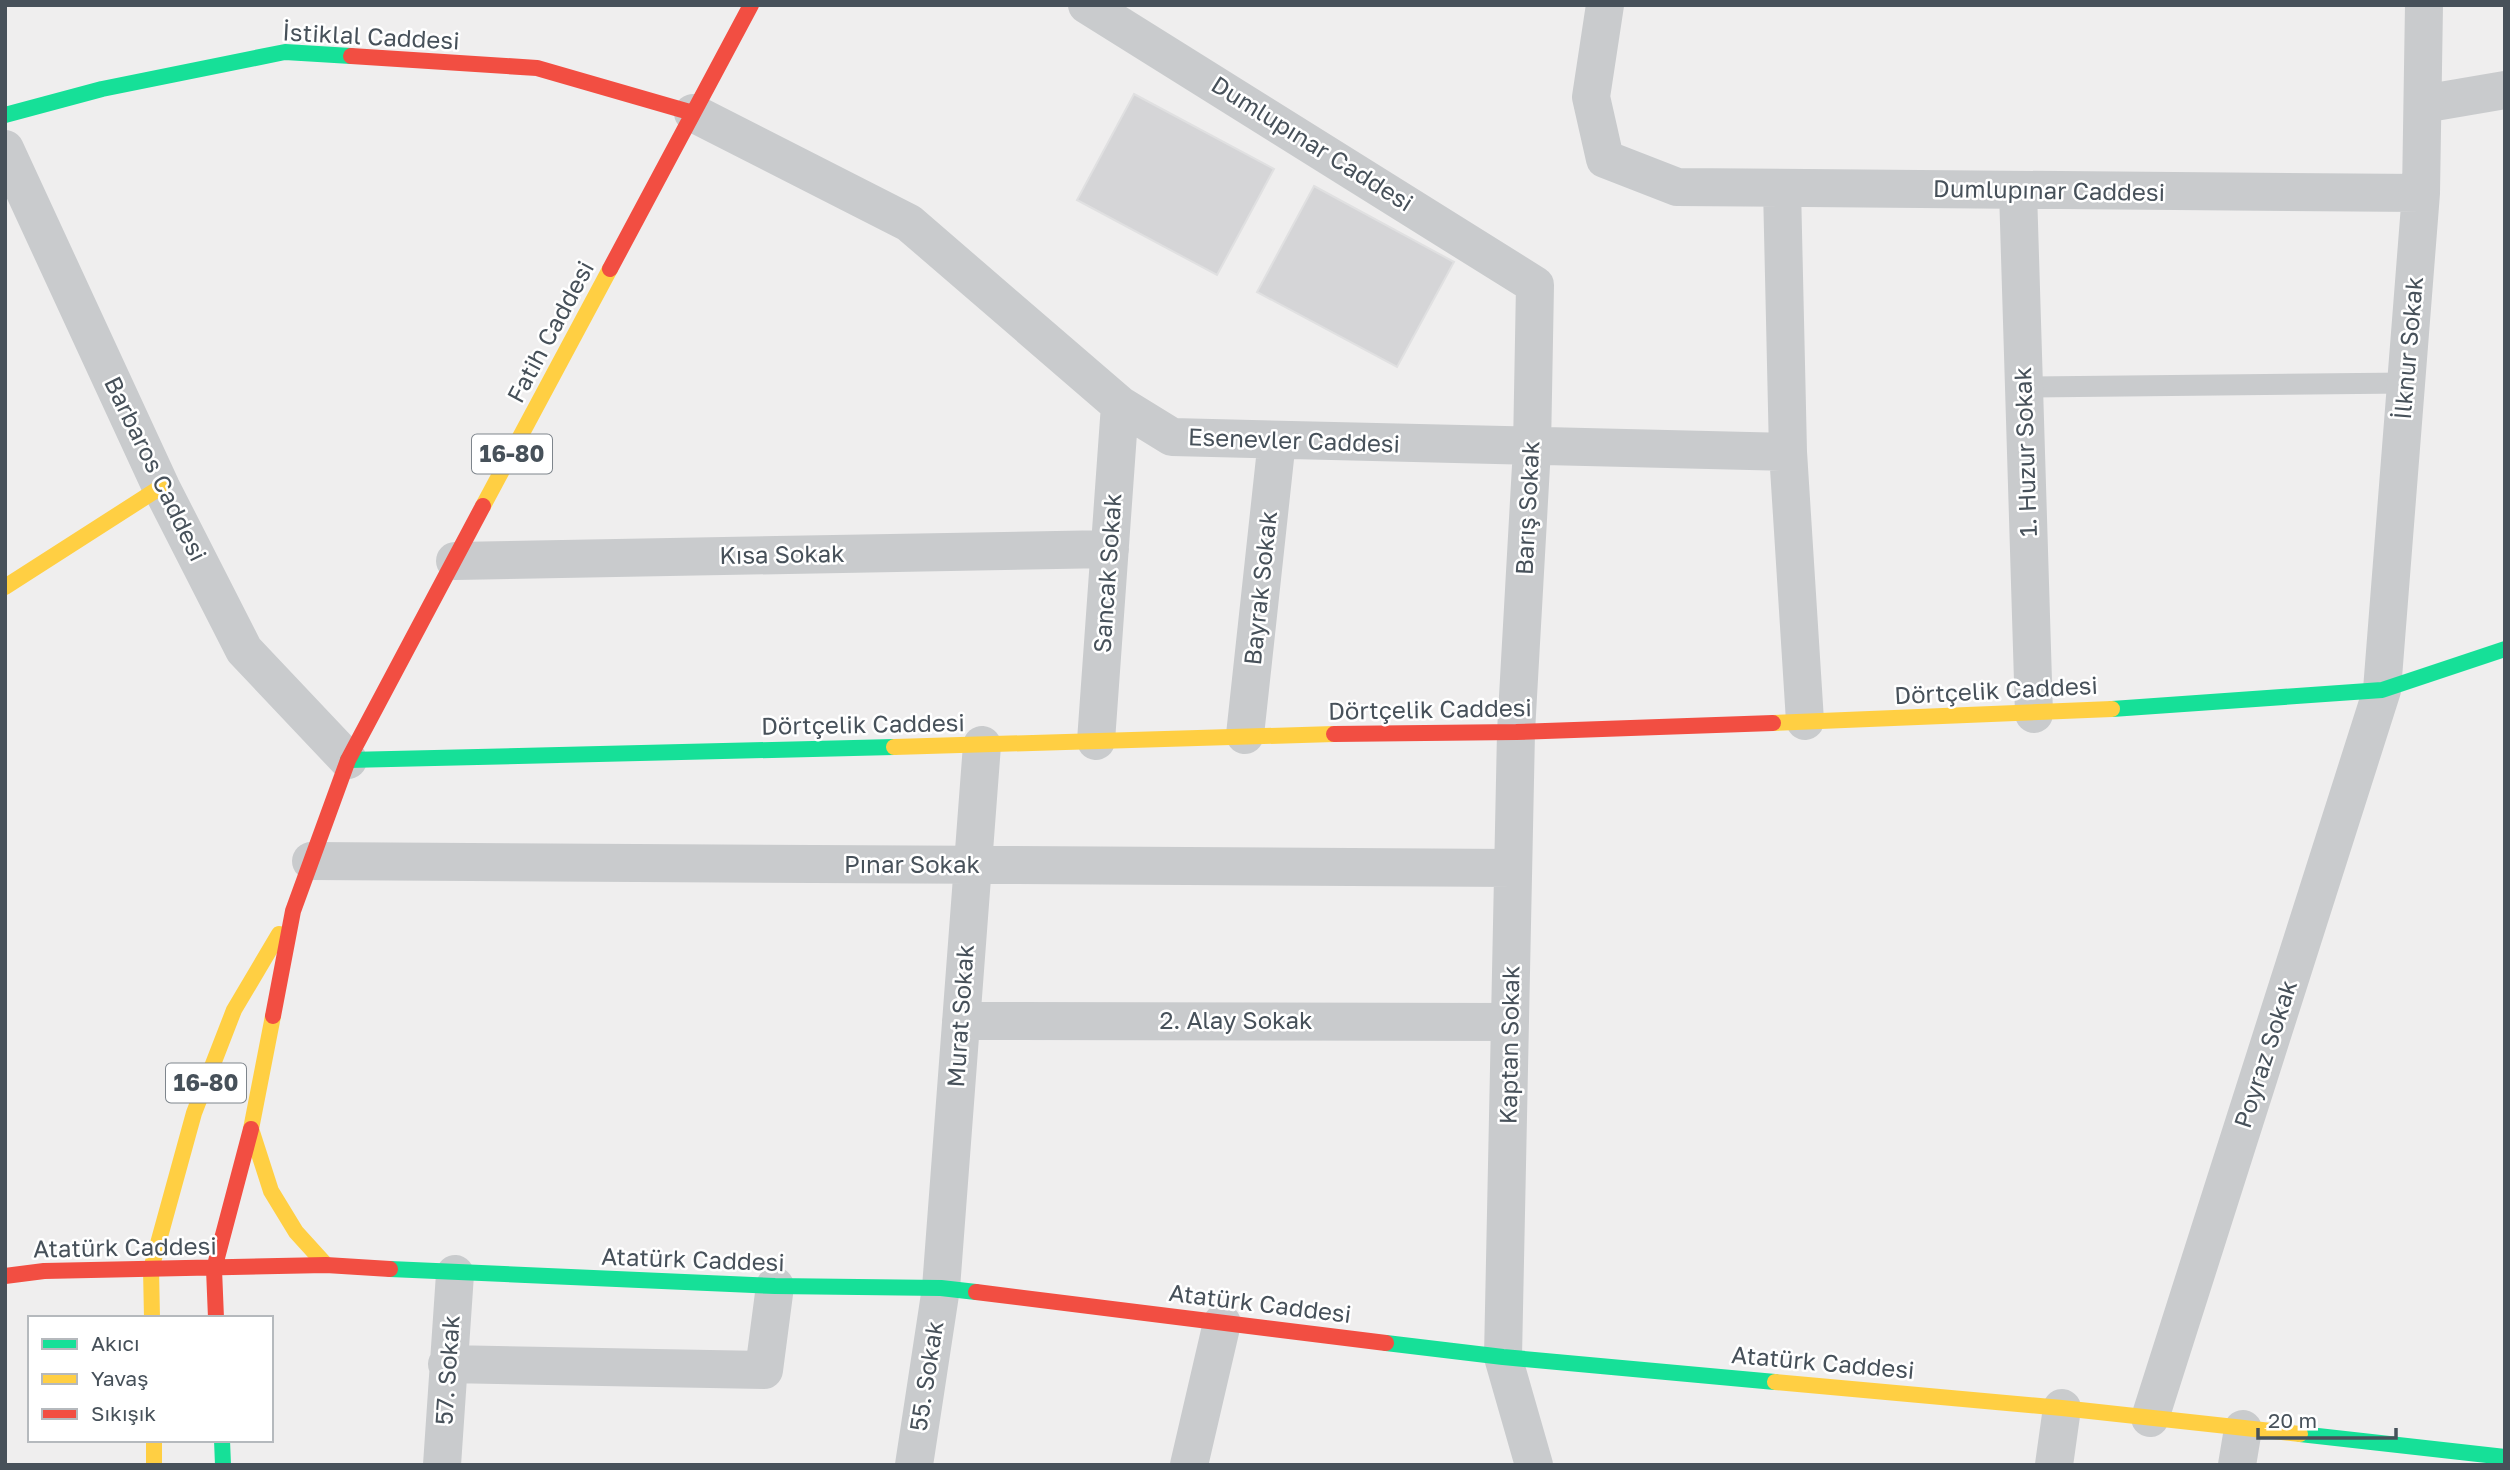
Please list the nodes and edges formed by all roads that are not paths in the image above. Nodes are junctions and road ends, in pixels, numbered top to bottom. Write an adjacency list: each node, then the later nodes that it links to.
1 (751, 5): 7 (street, Fatih Caddesi / 16-80)
2 (1087, 5): 13 (street, Dumlupınar Caddesi)
3 (1605, 5): 10 (street, Dumlupınar Caddesi)
4 (2424, 5): 6 (street, İlknur Sokak)
5 (2505, 90): 6 (street)
6 (2423, 104): 12 (street, İlknur Sokak)
7 (693, 113): 8 (street, İstiklal Caddesi); 16 (street, Esenevler Caddesi); 22 (street, Fatih Caddesi / 16-80)
8 (5, 115)
9 (5, 149): 20 (street, Barbaros Caddesi)
10 (1782, 188): 11 (street, Dumlupınar Caddesi); 19 (street)
11 (2018, 191): 12 (street, Dumlupınar Caddesi); 15 (street, 1. Huzur Sokak)
12 (2421, 193): 14 (street, İlknur Sokak)
13 (1535, 285): 18 (street, Barış Sokak)
14 (2406, 383): 15 (lane); 25 (street, İlknur Sokak)
15 (2024, 387): 26 (street, 1. Huzur Sokak)
16 (1120, 405): 17 (street, Esenevler Caddesi); 21 (street, Sancak Sokak)
17 (1277, 440): 18 (street, Esenevler Caddesi); 29 (street, Bayrak Sokak)
18 (1532, 448): 19 (street, Esenevler Caddesi); 28 (street, Barış Sokak)
19 (1788, 452): 27 (street)
20 (161, 487): 23 (street); 32 (street, Barbaros Caddesi)
21 (1110, 549): 22 (street, Kısa Sokak); 30 (street, Sancak Sokak)
22 (454, 561): 32 (street, Fatih Caddesi / 16-80)
23 (5, 587)
24 (2505, 649): 25 (street, Dörtçelik Caddesi)
25 (2382, 690): 26 (street, Dörtçelik Caddesi); 53 (street, Poyraz Sokak)
26 (2034, 713): 27 (street, Dörtçelik Caddesi)
27 (1805, 721): 28 (street, Dörtçelik Caddesi)
28 (1516, 732): 29 (street, Dörtçelik Caddesi); 35 (street, Kaptan Sokak)
29 (1245, 735): 30 (street, Dörtçelik Caddesi)
30 (1096, 741): 31 (street, Dörtçelik Caddesi)
31 (982, 745): 32 (street, Dörtçelik Caddesi); 34 (street, Murat Sokak)
32 (348, 760): 33 (street, Fatih Caddesi / 16-80)
33 (311, 861): 34 (street, Pınar Sokak); 36 (street, Fatih Caddesi / 16-80)
34 (972, 866): 35 (street, Pınar Sokak); 37 (street, Murat Sokak)
35 (1513, 868): 38 (street, Kaptan Sokak)
36 (293, 911): 39 (street, Fatih Caddesi); 41 (street, Fatih Caddesi / 16-80)
37 (961, 1021): 38 (street, 2. Alay Sokak); 46 (street, Murat Sokak)
38 (1510, 1022): 50 (street, Kaptan Sokak)
39 (251, 1129): 40 (street, Fatih Caddesi); 42 (street, 16-80)
40 (326, 1265): 42 (street, Atatürk Caddesi); 43 (street, Atatürk Caddesi)
41 (151, 1269): 42 (street, Atatürk Caddesi); 44 (street, Atatürk Caddesi); 47 (street, Fatih Caddesi)
42 (214, 1269): 48 (street)
43 (455, 1274): 45 (street, Atatürk Caddesi); 51 (street, 57. Sokak)
44 (5, 1276)
45 (775, 1286): 46 (street, Atatürk Caddesi); 51 (street)
46 (941, 1288): 49 (street, Atatürk Caddesi); 61 (street, 55. Sokak)
47 (152, 1316)
48 (216, 1316)
49 (1223, 1323): 50 (street, Atatürk Caddesi); 62 (street)
50 (1503, 1357): 52 (street, Atatürk Caddesi); 63 (street, Kaptan Sokak)
51 (447, 1364): 60 (street, 57. Sokak)
52 (2063, 1408): 53 (street, Atatürk Caddesi); 64 (street)
53 (2150, 1418): 56 (street, Atatürk Caddesi)
54 (154, 1442): 58 (street)
55 (222, 1442): 59 (street)
56 (2240, 1447): 57 (street, Atatürk Caddesi)
57 (2505, 1457)
58 (154, 1465)
59 (223, 1465)
60 (442, 1465)
61 (914, 1465)
62 (1189, 1465)
63 (1534, 1465)
64 (2054, 1465)

